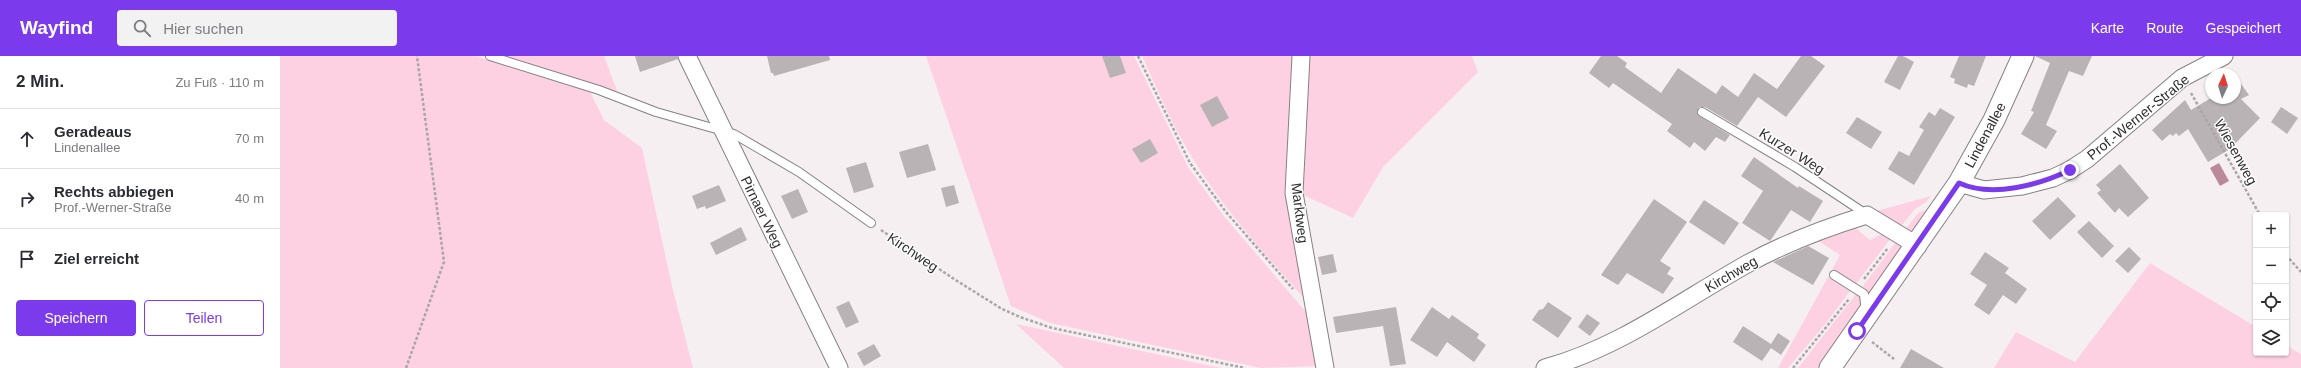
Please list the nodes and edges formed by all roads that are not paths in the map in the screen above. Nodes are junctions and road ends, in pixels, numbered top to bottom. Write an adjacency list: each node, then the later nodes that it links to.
1 (490, 56): 7 (lane)
2 (686, 56): 7 (street, Pirnaer Weg)
3 (1301, 56): 15 (street, Marktweg)
4 (2023, 56): 8 (street, Lindenallee)
5 (2224, 56): 8 (street, Prof.-Werner-Straße)
6 (1702, 112): 9 (lane, Kurzer Weg)
7 (723, 132): 10 (lane); 14 (street, Pirnaer Weg)
8 (1959, 183): 11 (street, Lindenallee)
9 (1867, 215): 11 (street); 16 (street, Kirchweg)
10 (871, 223)
11 (1918, 246): 13 (street, Lindenallee)
12 (1834, 275): 13 (lane)
13 (1872, 310): 17 (street, Lindenallee)
14 (839, 368)
15 (1325, 368)
16 (1545, 368)
17 (1830, 368)

